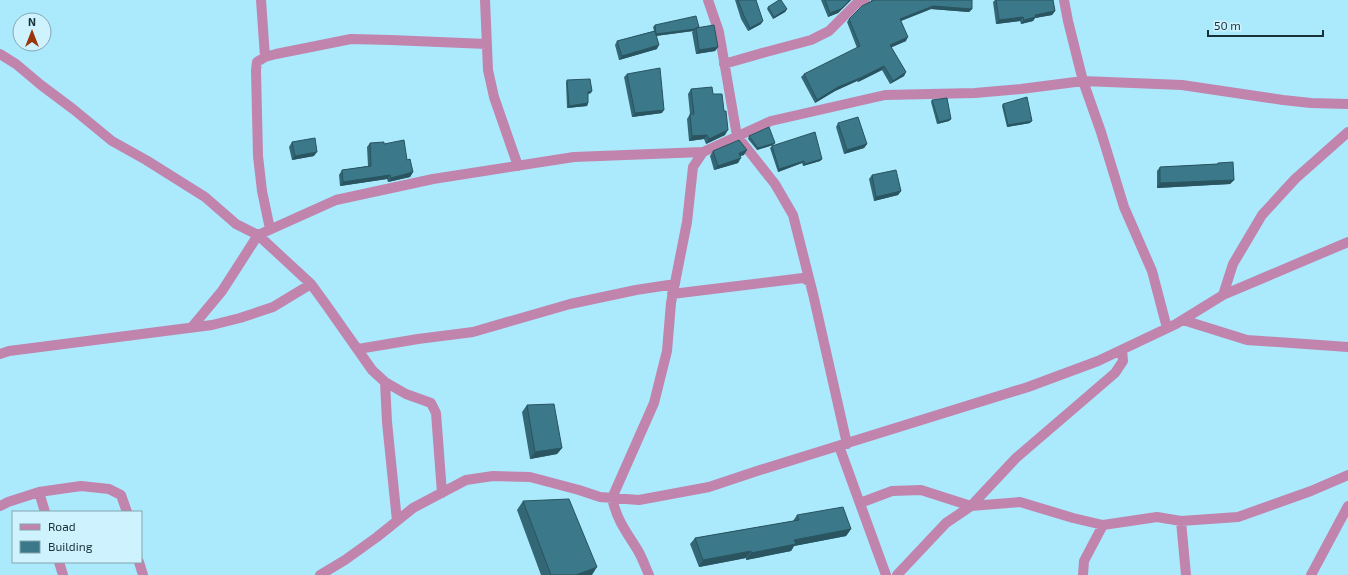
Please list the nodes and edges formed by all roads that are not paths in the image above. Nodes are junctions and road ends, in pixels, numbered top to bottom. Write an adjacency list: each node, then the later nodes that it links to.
1 (261, 0): 8 (street)
2 (485, 0): 6 (street)
3 (708, 0): 9 (street)
4 (865, 0): 9 (street)
5 (1064, 0): 10 (street)
6 (487, 44): 8 (street); 15 (street)
7 (0, 54): 17 (street)
8 (265, 57): 16 (street)
9 (724, 64): 13 (street)
10 (1083, 80): 11 (street); 13 (street); 26 (street)
11 (1348, 104)
12 (1348, 132): 23 (street)
13 (737, 136): 14 (street); 19 (street)
14 (703, 152): 15 (street); 21 (street)
15 (518, 166): 16 (street)
16 (270, 229): 17 (street)
17 (258, 235): 20 (street); 25 (street)
18 (1348, 242): 23 (street)
19 (810, 282): 22 (street); 32 (street)
20 (311, 284): 25 (street); 28 (street)
21 (675, 284): 22 (street); 28 (street)
22 (672, 294): 36 (street)
23 (1223, 295): 24 (street)
24 (1183, 320): 26 (street); 27 (street)
25 (192, 327): 30 (street)
26 (1166, 328): 29 (street)
27 (1348, 347)
28 (358, 349): 31 (street)
29 (1122, 350): 32 (street); 39 (street)
30 (0, 354)
31 (385, 382): 35 (street); 43 (street)
32 (843, 445): 36 (street); 37 (street)
33 (1348, 475): 44 (street)
34 (39, 492): 38 (street); 41 (street); 42 (street)
35 (442, 493): 36 (street); 43 (street)
36 (612, 498): 51 (street)
37 (860, 503): 39 (street); 52 (street)
38 (0, 506)
39 (971, 506): 45 (street); 53 (street)
40 (1348, 506): 56 (street)
41 (45, 511)
42 (127, 511)
43 (397, 521): 50 (street)
44 (1181, 521): 45 (street); 55 (street)
45 (1103, 525): 54 (street)
46 (59, 563): 48 (street)
47 (139, 563): 49 (street)
48 (62, 575)
49 (143, 575)
50 (320, 575)
51 (649, 575)
52 (886, 575)
53 (897, 575)
54 (1084, 575)
55 (1186, 575)
56 (1311, 575)

